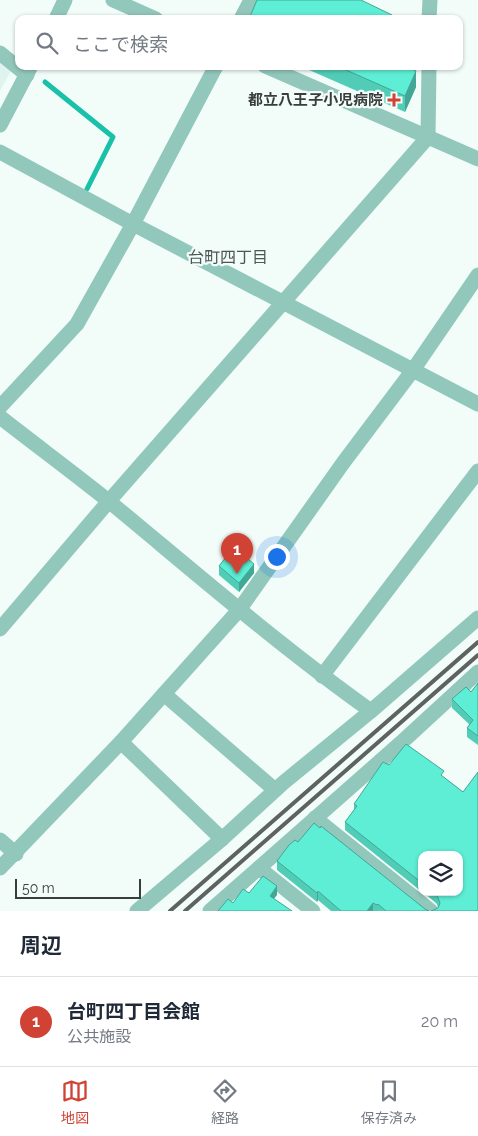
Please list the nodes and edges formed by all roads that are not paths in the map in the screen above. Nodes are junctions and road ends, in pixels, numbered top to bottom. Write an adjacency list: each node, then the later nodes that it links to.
1 (65, 0): 5 (street)
2 (112, 0): 6 (street)
3 (251, 0): 7 (street)
4 (430, 0): 8 (street)
5 (58, 15)
6 (147, 15)
7 (243, 15)
8 (429, 15)
9 (0, 53): 10 (street)
10 (15, 62)
11 (29, 70): 15 (street)
12 (214, 70): 19 (street)
13 (274, 70): 16 (street)
14 (429, 70): 16 (street)
15 (0, 125)
16 (428, 136): 18 (street); 21 (street)
17 (0, 152): 19 (street)
18 (478, 159)
19 (133, 224): 21 (street); 24 (street)
20 (478, 275): 22 (street)
21 (284, 303): 22 (street); 27 (street)
22 (413, 370): 23 (street); 28 (street)
23 (478, 404)
24 (0, 407)
25 (0, 418): 27 (street)
26 (478, 471): 32 (street)
27 (109, 501): 28 (street); 30 (street)
28 (239, 610): 32 (street); 33 (street)
29 (478, 618): 34 (street)
30 (3, 620)
31 (478, 672): 37 (street)
32 (322, 676): 34 (street)
33 (164, 694): 35 (street); 36 (street)
34 (371, 712): 36 (street)
35 (121, 742): 38 (street); 40 (street)
36 (275, 790): 38 (street)
37 (315, 818): 42 (street); 46 (street)
38 (222, 839): 43 (street)
39 (0, 840): 40 (street)
40 (16, 854): 41 (street)
41 (0, 868)
42 (259, 868): 44 (street); 45 (street)
43 (137, 911)
44 (210, 911)
45 (313, 911)
46 (432, 911)

